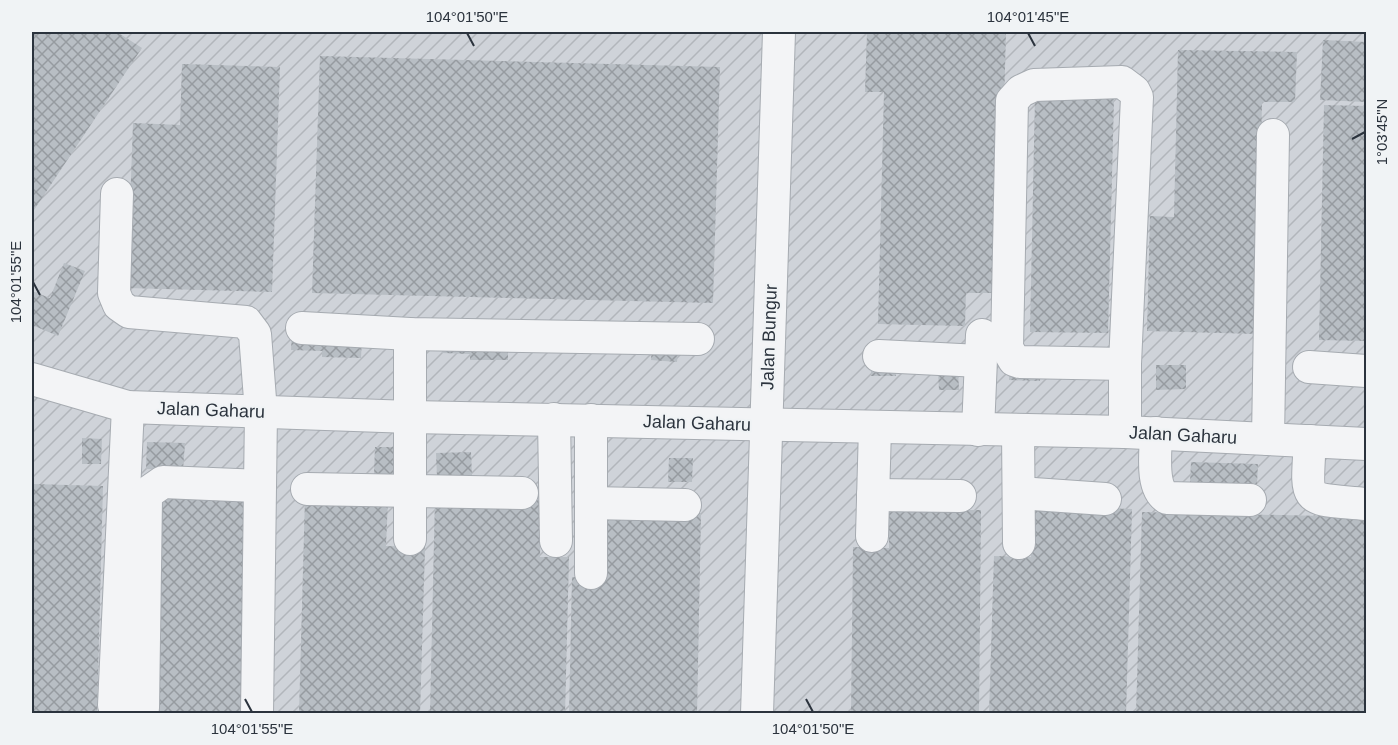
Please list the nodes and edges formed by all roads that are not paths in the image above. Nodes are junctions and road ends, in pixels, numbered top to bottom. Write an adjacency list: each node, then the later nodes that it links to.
1 (779, 32): 17 (street, Jalan Bungur)
2 (1273, 135): 23 (street)
3 (117, 194): 13 (street)
4 (302, 328): 5 (street)
5 (410, 334): 6 (street); 14 (street)
6 (698, 339)
7 (879, 357): 19 (street)
8 (1125, 364): 8 (street); 21 (street)
9 (1309, 367): 10 (street)
10 (1366, 371)
11 (32, 379): 12 (street, Jalan Gaharu)
12 (128, 406): 13 (street, Jalan Gaharu); 26 (street)
13 (261, 412): 14 (street, Jalan Gaharu); 26 (street)
14 (411, 417): 15 (street, Jalan Gaharu); 28 (street)
15 (554, 419): 16 (street, Jalan Gaharu); 40 (street)
16 (591, 420): 17 (street, Jalan Gaharu); 35 (street)
17 (767, 425): 18 (street, Jalan Gaharu); 44 (street, Jalan Bungur)
18 (874, 427): 19 (street, Jalan Gaharu); 31 (street)
19 (978, 430): 20 (street, Jalan Gaharu)
20 (1018, 430): 21 (street, Jalan Gaharu); 30 (street)
21 (1125, 432): 22 (street, Jalan Gaharu)
22 (1156, 433): 23 (street, Jalan Gaharu); 34 (street)
23 (1268, 439): 24 (street, Jalan Gaharu)
24 (1310, 441): 25 (street, Jalan Gaharu); 36 (street)
25 (1366, 444)
26 (260, 486): 43 (street)
27 (307, 489): 28 (street)
28 (409, 490): 29 (street); 39 (street)
29 (522, 492)
30 (1018, 493): 33 (street); 41 (street)
31 (873, 495): 32 (street); 38 (street)
32 (960, 496)
33 (1105, 499)
34 (1250, 500)
35 (591, 503): 37 (street); 42 (street)
36 (1366, 504)
37 (685, 505)
38 (873, 537)
39 (410, 539)
40 (556, 540)
41 (1019, 543)
42 (591, 573)
43 (257, 714)
44 (757, 714)

